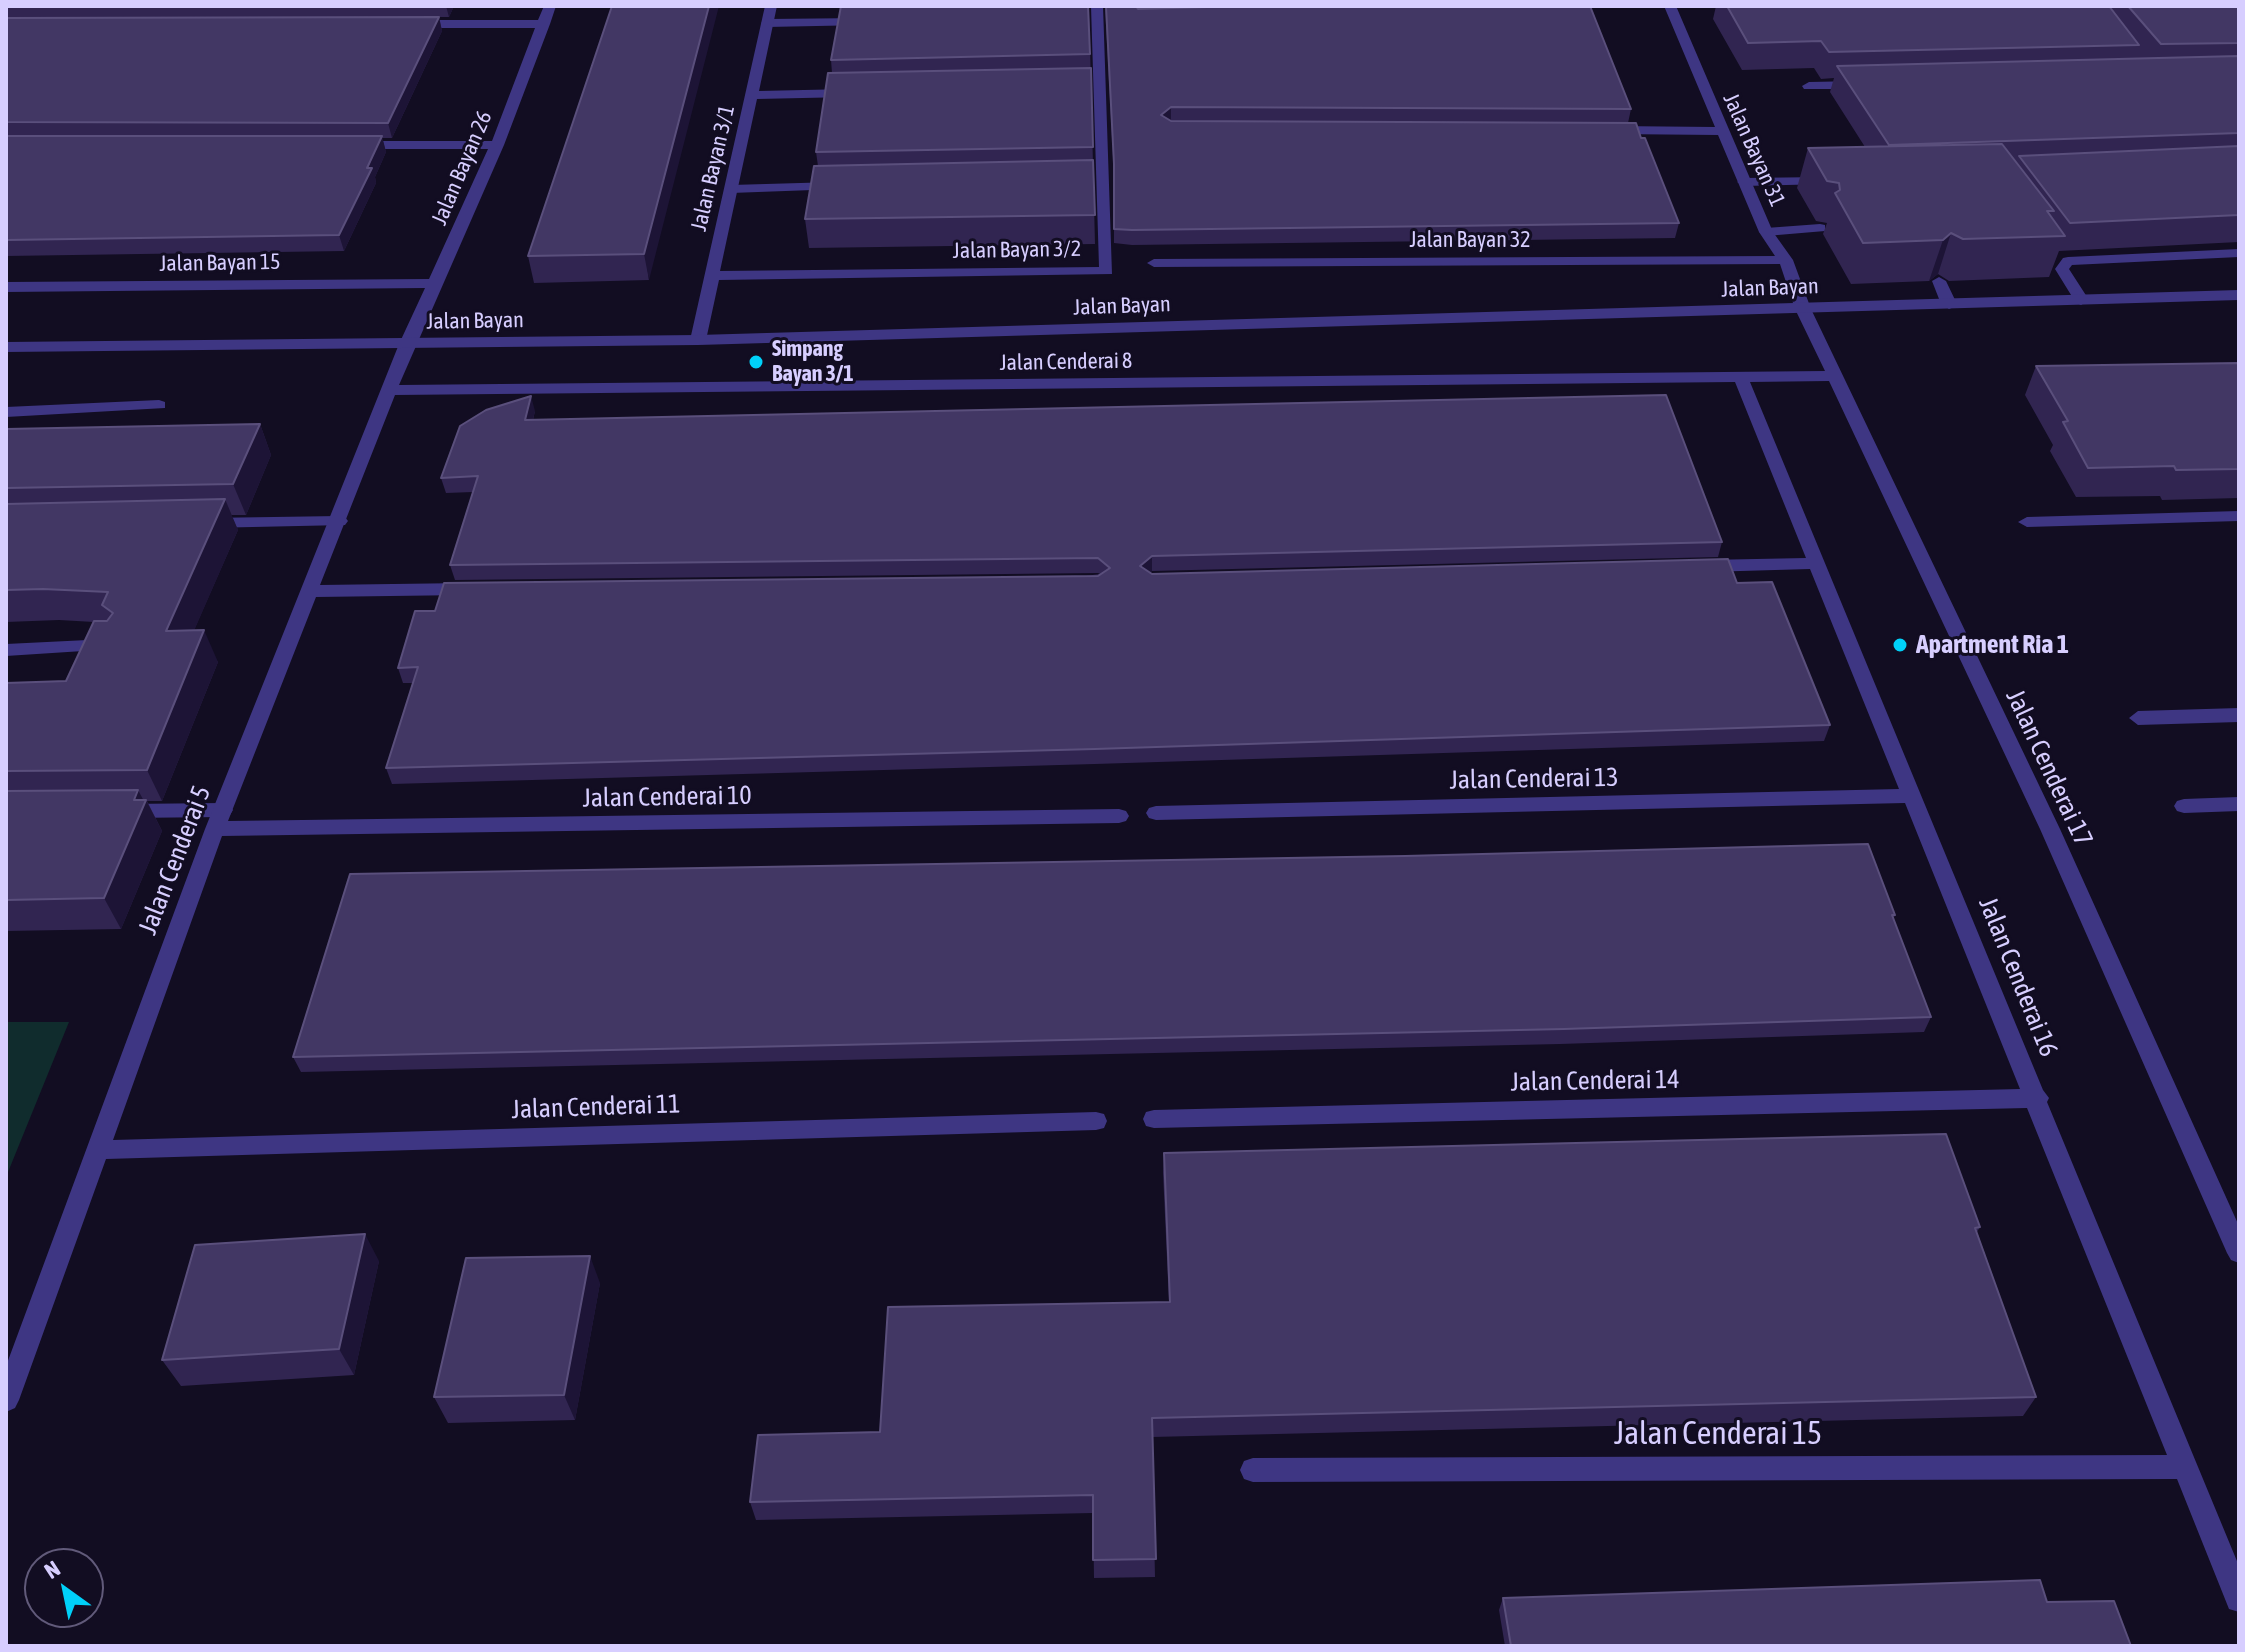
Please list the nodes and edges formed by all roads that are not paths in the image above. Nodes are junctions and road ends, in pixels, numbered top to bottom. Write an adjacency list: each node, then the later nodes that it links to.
1 (550, 6): 9 (street, Jalan Bayan 26)
2 (771, 6): 7 (street, Jalan Bayan 3/1)
3 (1670, 6): 17 (street, Jalan Bayan 31)
4 (1097, 12): 5 (street); 12 (street, Jalan Bayan 3/2)
5 (1082, 19)
6 (877, 22): 7 (street)
7 (767, 23): 15 (street, Jalan Bayan 3/1)
8 (401, 24): 9 (street)
9 (544, 24): 19 (street, Jalan Bayan 26)
10 (1872, 85): 11 (street)
11 (1809, 86)
12 (1101, 88): 13 (street); 29 (street, Jalan Bayan 3/2)
13 (1085, 89)
14 (863, 93): 15 (street)
15 (752, 95): 23 (street, Jalan Bayan 3/1)
16 (1595, 130): 17 (street)
17 (1721, 131): 21 (street, Jalan Bayan 31)
18 (339, 145): 19 (street)
19 (497, 145): 31 (street, Jalan Bayan 26)
20 (1838, 180): 21 (street)
21 (1744, 182): 25 (street, Jalan Bayan 31)
22 (856, 186): 23 (street)
23 (731, 189): 29 (street, Jalan Bayan 3/1)
24 (1820, 228): 25 (street)
25 (1766, 232): 27 (street, Jalan Bayan 31)
26 (2239, 253): 34 (street)
27 (1786, 260): 28 (street, Jalan Bayan 32); 36 (street, Jalan Bayan 31)
28 (1154, 263)
29 (711, 276): 37 (street, Jalan Bayan 3/1)
30 (1939, 281): 35 (street)
31 (435, 283): 32 (street, Jalan Bayan 15); 38 (street, Jalan Bayan 26)
32 (6, 287)
33 (2239, 295): 34 (street, Jalan Bayan)
34 (2081, 300): 35 (street, Jalan Bayan)
35 (1949, 304): 36 (street, Jalan Bayan)
36 (1803, 309): 37 (street, Jalan Bayan); 40 (street, Jalan Cenderai 17)
37 (698, 340): 38 (street, Jalan Bayan)
38 (407, 344): 39 (street, Jalan Bayan); 42 (street, Jalan Cenderai 5)
39 (6, 347)
40 (1835, 376): 41 (street, Jalan Cenderai 8); 68 (street, Jalan Cenderai 17)
41 (1741, 378): 42 (street, Jalan Cenderai 8); 49 (street, Jalan Cenderai 16)
42 (391, 390): 46 (street, Jalan Cenderai 5)
43 (159, 405): 44 (street)
44 (6, 412)
45 (2239, 516): 47 (street)
46 (339, 521): 48 (street); 52 (street, Jalan Cenderai 5)
47 (2027, 522)
48 (196, 524)
49 (1817, 563): 50 (street); 57 (street, Jalan Cenderai 16)
50 (1691, 567)
51 (483, 589): 52 (street)
52 (310, 591): 63 (street, Jalan Cenderai 5)
53 (116, 645): 54 (street)
54 (6, 650)
55 (2239, 715): 56 (street)
56 (2138, 718)
57 (1913, 796): 61 (street, Jalan Cenderai 13); 64 (street, Jalan Cenderai 16)
58 (2239, 804): 59 (street)
59 (2184, 806)
60 (99, 812): 63 (street, Jalan Cenderai 10)
61 (1156, 813)
62 (1119, 816): 63 (street, Jalan Cenderai 10)
63 (219, 819): 67 (street, Jalan Cenderai 5)
64 (2038, 1098): 65 (street, Jalan Cenderai 14); 70 (street, Jalan Cenderai 16)
65 (1154, 1119)
66 (1096, 1121): 67 (street, Jalan Cenderai 11)
67 (97, 1150): 69 (street, Jalan Cenderai 5)
68 (2239, 1253)
69 (6, 1400)
70 (2184, 1467): 71 (street, Jalan Cenderai 15); 72 (street, Jalan Cenderai 16)
71 (1253, 1470)
72 (2239, 1599)

